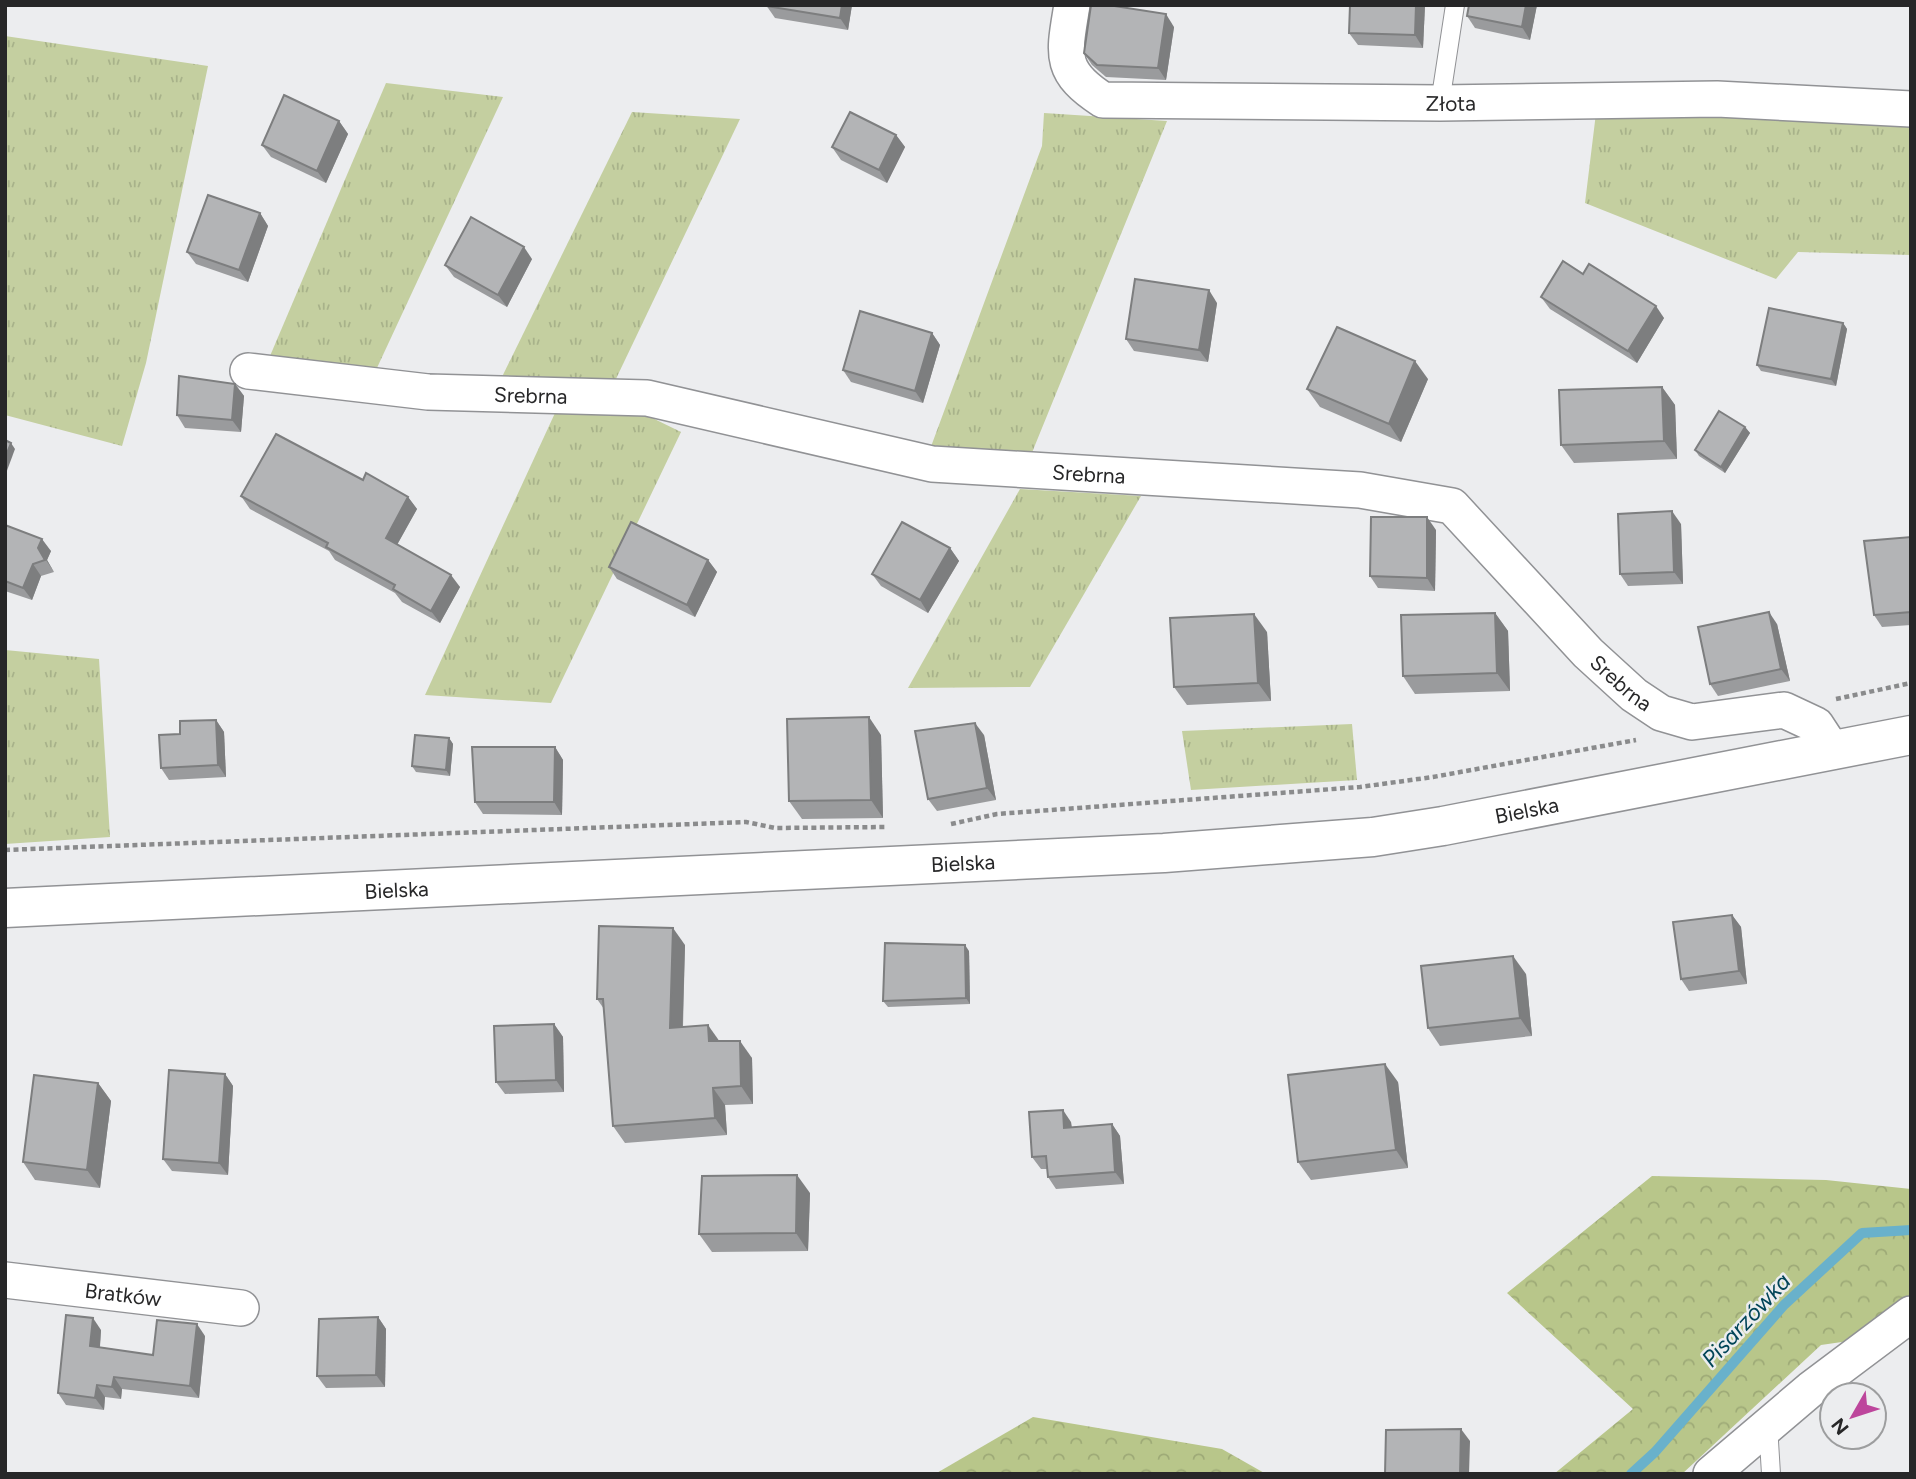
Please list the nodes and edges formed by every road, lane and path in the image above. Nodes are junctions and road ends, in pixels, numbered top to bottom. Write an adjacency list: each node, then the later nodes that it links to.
1 (1072, 5): 3 (street, Złota)
2 (1455, 5): 3 (lane)
3 (1440, 103): 4 (street, Złota)
4 (1911, 109)
5 (248, 371): 8 (street, Srebrna)
6 (1911, 683): 7 (path)
7 (1784, 710): 8 (street, Srebrna); 10 (street)
8 (1675, 717): 12 (path)
9 (1911, 735): 10 (main road, Bielska)
10 (1833, 751): 14 (main road, Bielska)
11 (900, 826): 13 (path)
12 (942, 826)
13 (5, 850)
14 (5, 908)
15 (5, 1280): 16 (street, Bratków)
16 (241, 1308)
17 (1911, 1314): 18 (street)
18 (1768, 1425): 19 (street); 20 (lane)
19 (1711, 1474)
20 (1771, 1474)

